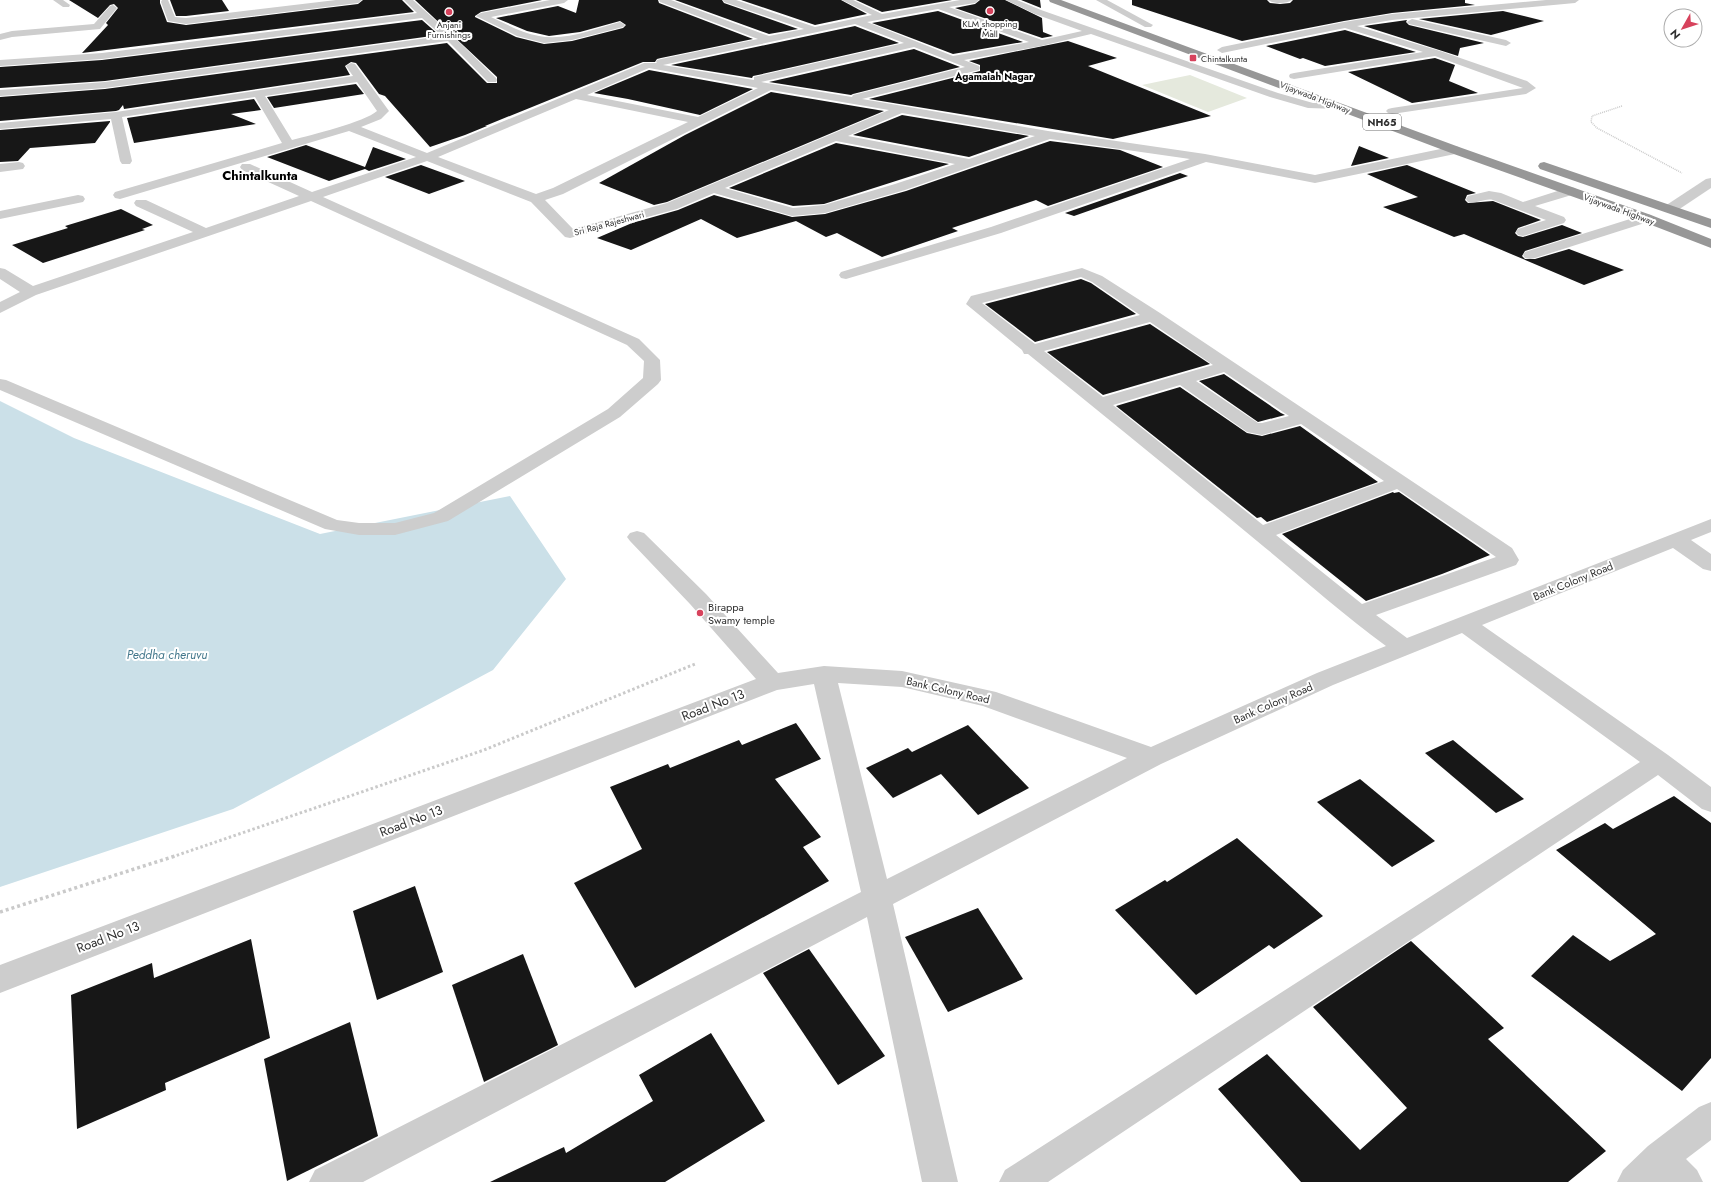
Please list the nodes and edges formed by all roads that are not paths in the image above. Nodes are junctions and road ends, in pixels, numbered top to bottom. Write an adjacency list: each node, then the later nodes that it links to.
1 (57, 0): 20 (street)
2 (358, 0): 19 (street)
3 (408, 0): 24 (street)
4 (564, 0): 28 (street)
5 (663, 0): 35 (street)
6 (727, 0): 31 (street)
7 (846, 0): 25 (street)
8 (925, 0): 21 (street)
9 (975, 0): 21 (street)
10 (1010, 0): 32 (street)
11 (1053, 0): 57 (highway, Vijaywada Highway / NH65)
12 (1078, 0): 29 (highway)
13 (1100, 0): 29 (street)
14 (1272, 0): 15 (street)
15 (1288, 0)
16 (1475, 0): 23 (street)
17 (1575, 0): 23 (street)
18 (167, 1): 19 (street)
19 (316, 2)
20 (66, 5)
21 (939, 6): 25 (street); 37 (street)
22 (113, 8): 33 (street)
23 (1497, 8): 26 (street)
24 (424, 15): 34 (street); 45 (street)
25 (880, 16): 27 (street)
26 (1392, 17): 30 (street); 38 (street)
27 (856, 21): 31 (street); 39 (street)
28 (620, 24)
29 (1148, 25): 36 (highway)
30 (1344, 25): 40 (street); 41 (street)
31 (815, 29): 35 (street)
32 (1092, 31): 37 (street); 57 (street)
33 (0, 37)
34 (450, 38): 42 (street); 49 (street)
35 (767, 39): 46 (street)
36 (1192, 40)
37 (1040, 43): 44 (street)
38 (1506, 43)
39 (915, 44): 44 (street); 50 (street)
40 (1218, 49): 43 (highway)
41 (1436, 53): 47 (street); 60 (street)
42 (342, 54): 48 (street); 53 (street)
43 (1244, 58)
44 (952, 59): 56 (street)
45 (0, 63)
46 (648, 65): 50 (street); 55 (street)
47 (1290, 75): 51 (highway, Vijaywada Highway)
48 (360, 78): 54 (street); 65 (street)
49 (492, 80)
50 (748, 82): 52 (street)
51 (1316, 85)
52 (770, 86): 56 (street); 63 (street)
53 (0, 93)
54 (258, 93): 61 (street); 68 (street)
55 (575, 96): 63 (street); 70 (street)
56 (850, 99): 59 (street)
57 (1339, 106): 69 (highway, Vijaywada Highway / NH65)
58 (1378, 106): 60 (highway, NH65)
59 (902, 109): 66 (street); 67 (street)
60 (1392, 111): 62 (highway, NH65)
61 (116, 115): 64 (street); 72 (street)
62 (1415, 119)
63 (699, 121): 84 (street)
64 (0, 126)
65 (350, 127): 68 (street); 70 (street)
66 (1048, 135): 71 (street); 73 (street)
67 (834, 137): 73 (street); 79 (street)
68 (289, 145): 81 (street)
69 (1455, 150): 71 (street); 77 (highway, Vijaywada Highway / NH65)
70 (427, 156): 82 (street); 84 (street)
71 (1206, 158): 97 (street)
72 (126, 162)
73 (972, 163): 79 (street)
74 (19, 166): 76 (street)
75 (246, 167): 82 (street)
76 (0, 168)
77 (1511, 169): 80 (highway, Vijaywada Highway / NH65); 88 (highway, Vijaywada Highway)
78 (1708, 184): 88 (street)
79 (714, 189): 84 (street, Sri Raja Rajeshwari)
80 (1570, 191): 87 (street); 90 (highway, Vijaywada Highway / NH65)
81 (120, 195)
82 (313, 196): 93 (street); 104 (street)
83 (78, 199): 89 (street)
84 (536, 199)
85 (1473, 199): 87 (street)
86 (141, 203): 93 (street)
87 (1522, 206): 92 (street)
88 (1670, 209): 91 (highway, Vijaywada Highway)
89 (0, 215)
90 (1646, 218): 94 (highway, Vijaywada Highway / NH65); 95 (street)
91 (1711, 224)
92 (1523, 232)
93 (206, 233): 98 (street)
94 (1711, 244)
95 (1530, 255)
96 (0, 272): 98 (street)
97 (846, 275)
98 (31, 292): 99 (street)
99 (0, 308)
100 (1154, 316): 101 (street); 101 (street); 102 (street)
101 (1030, 350): 105 (street)
102 (1228, 366): 103 (street); 106 (street)
103 (1182, 379): 105 (street); 106 (street)
104 (0, 384)
105 (1100, 403): 109 (street)
106 (1304, 418): 107 (street)
107 (1399, 482): 109 (street); 113 (street)
108 (1711, 525): 111 (street, Bank Colony Road)
109 (1259, 534): 113 (street)
110 (637, 537): 117 (street)
111 (1676, 540): 112 (street); 114 (street, Bank Colony Road)
112 (1711, 564)
113 (1360, 613): 115 (street)
114 (1464, 623): 115 (street, Bank Colony Road); 119 (street)
115 (1404, 647): 118 (street, Bank Colony Road)
116 (824, 674): 117 (street, Road No 13); 118 (street, Bank Colony Road); 121 (street)
117 (773, 682): 122 (street, Road No 13)
118 (1152, 757): 121 (street)
119 (1659, 762): 120 (street); 127 (street)
120 (1710, 800)
121 (877, 898): 125 (street); 126 (street)
122 (0, 979)
123 (1711, 1119): 124 (street)
124 (1660, 1158): 128 (street); 129 (street)
125 (327, 1182)
126 (940, 1182)
127 (1016, 1182)
128 (1635, 1182)
129 (1685, 1182)

